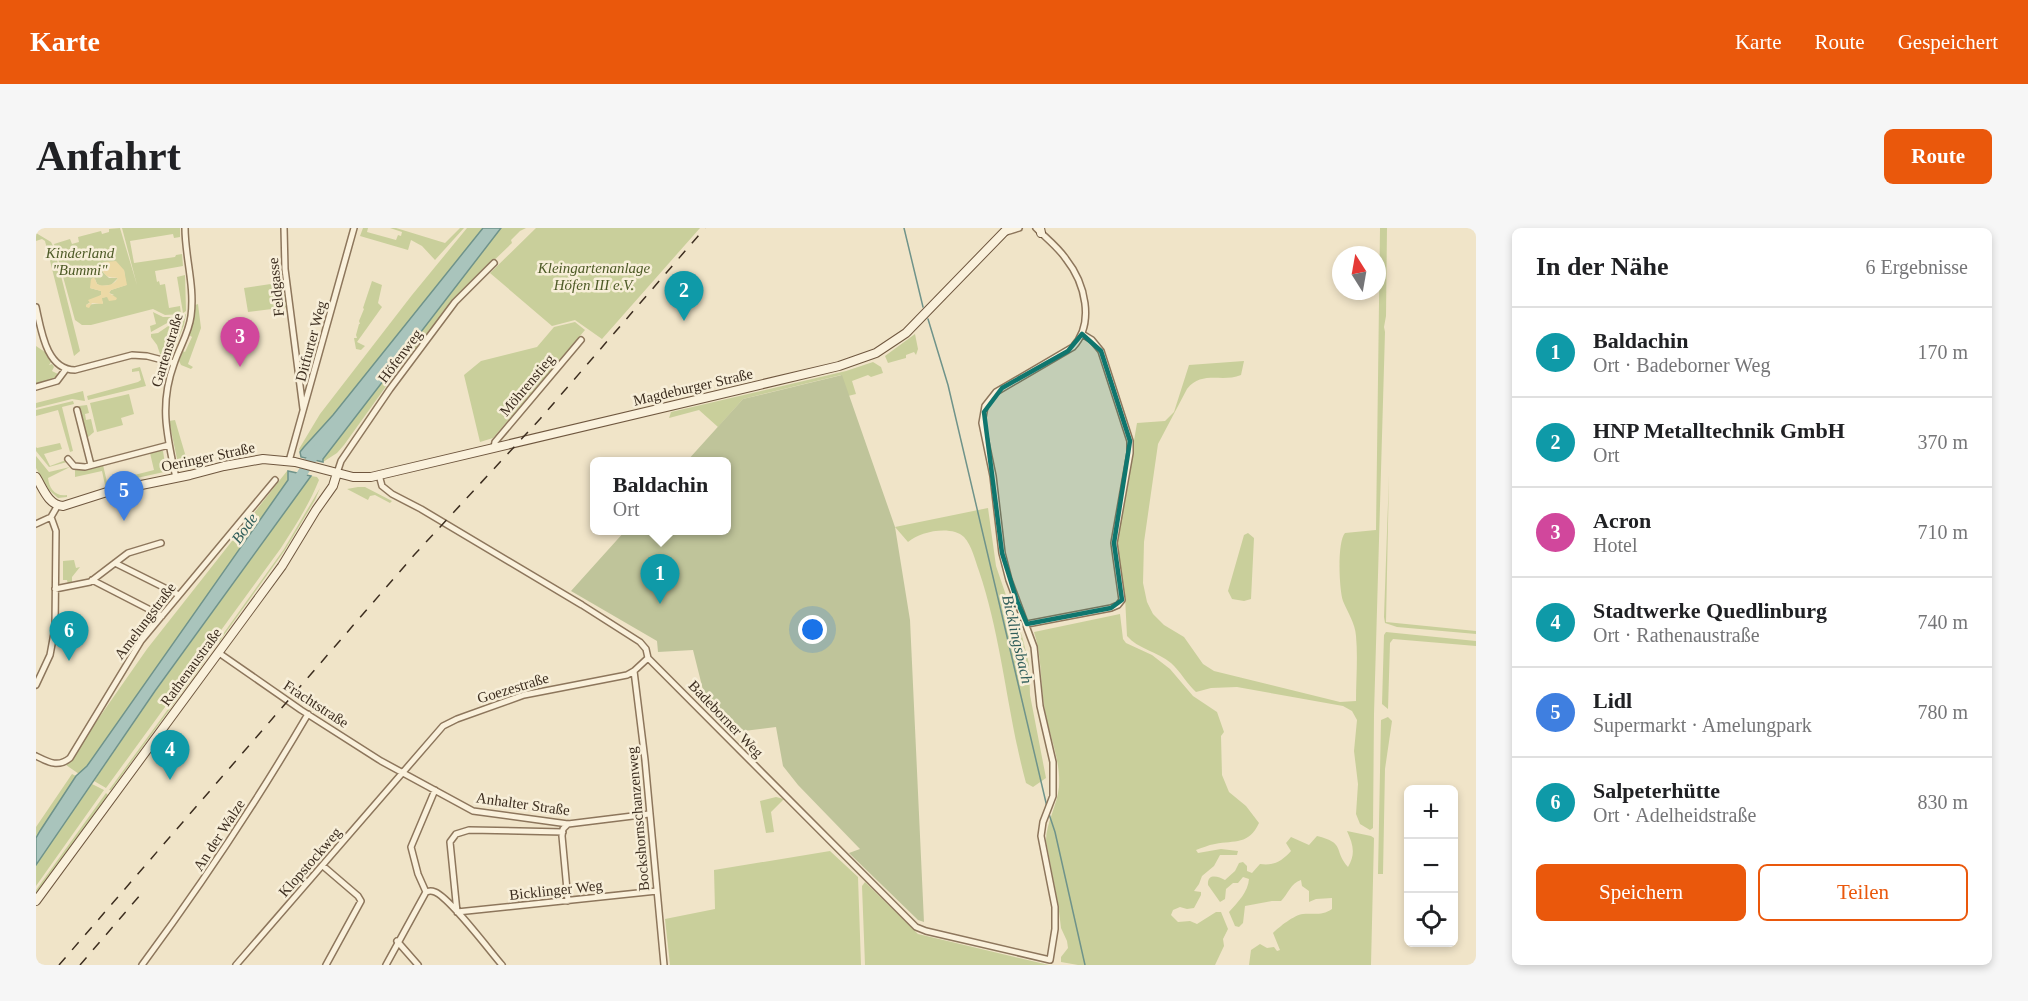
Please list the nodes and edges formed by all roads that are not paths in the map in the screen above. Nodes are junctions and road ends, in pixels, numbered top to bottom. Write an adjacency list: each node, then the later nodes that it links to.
1 (185, 228): 14 (street, Gartenstraße)
2 (284, 228): 18 (street, Feldgasse)
3 (354, 228): 18 (street, Ditfurter Weg)
4 (1019, 228): 6 (street)
5 (1030, 228): 7 (street)
6 (1006, 230): 20 (main road, Magdeburger Straße)
7 (1039, 230): 10 (street)
8 (494, 263): 25 (street, Höfenweg)
9 (36, 307): 11 (street)
10 (1082, 334): 39 (street); 39 (street)
11 (45, 339): 13 (street); 15 (street)
12 (581, 340): 20 (street, Möhrenstieg)
13 (36, 341)
14 (174, 363): 15 (street); 19 (street, Gartenstraße)
15 (66, 369): 16 (street)
16 (36, 387)
17 (77, 410): 23 (street)
18 (303, 414): 22 (street, Ditfurter Weg)
19 (169, 445): 23 (street); 28 (street, Gartenstraße)
20 (494, 447): 26 (main road, Magdeburger Straße)
21 (68, 459): 23 (street)
22 (292, 461): 24 (main road, Oeringer Straße); 28 (main road, Oeringer Straße)
23 (91, 465)
24 (321, 468): 25 (main road, Magdeburger Straße)
25 (337, 473): 26 (main road, Magdeburger Straße); 40 (main road, Rathenaustraße)
26 (379, 475): 41 (street, Badeborner Weg)
27 (36, 477): 30 (main road)
28 (176, 478): 30 (main road, Oeringer Straße)
29 (275, 480): 37 (street, Amelungstraße)
30 (58, 505): 31 (street)
31 (51, 517): 32 (street); 36 (street)
32 (36, 524)
33 (161, 543): 34 (street)
34 (115, 563): 35 (street); 37 (street)
35 (92, 580): 36 (street); 38 (street)
36 (55, 589): 43 (street)
37 (179, 595): 38 (street, Amelungstraße)
38 (162, 616): 45 (street, Amelungstraße)
39 (1027, 624): 41 (street, Badeborner Weg)
40 (219, 653): 44 (street, Frachtstraße); 54 (main road, Rathenaustraße)
41 (648, 658): 42 (street, Goezestraße)
42 (634, 671): 46 (street, Goezestraße); 48 (street, Bockshornschanzenweg)
43 (36, 685)
44 (308, 714): 46 (street, Frachtstraße); 58 (street, An der Walze)
45 (36, 756)
46 (401, 773): 47 (street, Anhalter Straße); 51 (street, Klopstockweg)
47 (435, 790): 49 (street, Anhalter Straße); 53 (street)
48 (649, 814): 49 (street, Anhalter Straße); 52 (street, Bockshornschanzenweg)
49 (568, 824): 50 (street)
50 (563, 832): 55 (street); 56 (street)
51 (323, 866): 59 (street, Klopstockweg); 60 (street)
52 (657, 891): 55 (street, Bicklinger Weg); 64 (street, Bockshornschanzenweg)
53 (426, 892): 56 (street); 57 (street)
54 (36, 901)
55 (568, 901): 56 (street, Bicklinger Weg)
56 (457, 912): 63 (street)
57 (397, 941): 61 (street); 62 (street)
58 (142, 965)
59 (236, 965)
60 (326, 965)
61 (386, 965)
62 (418, 965)
63 (502, 965)
64 (664, 965)

